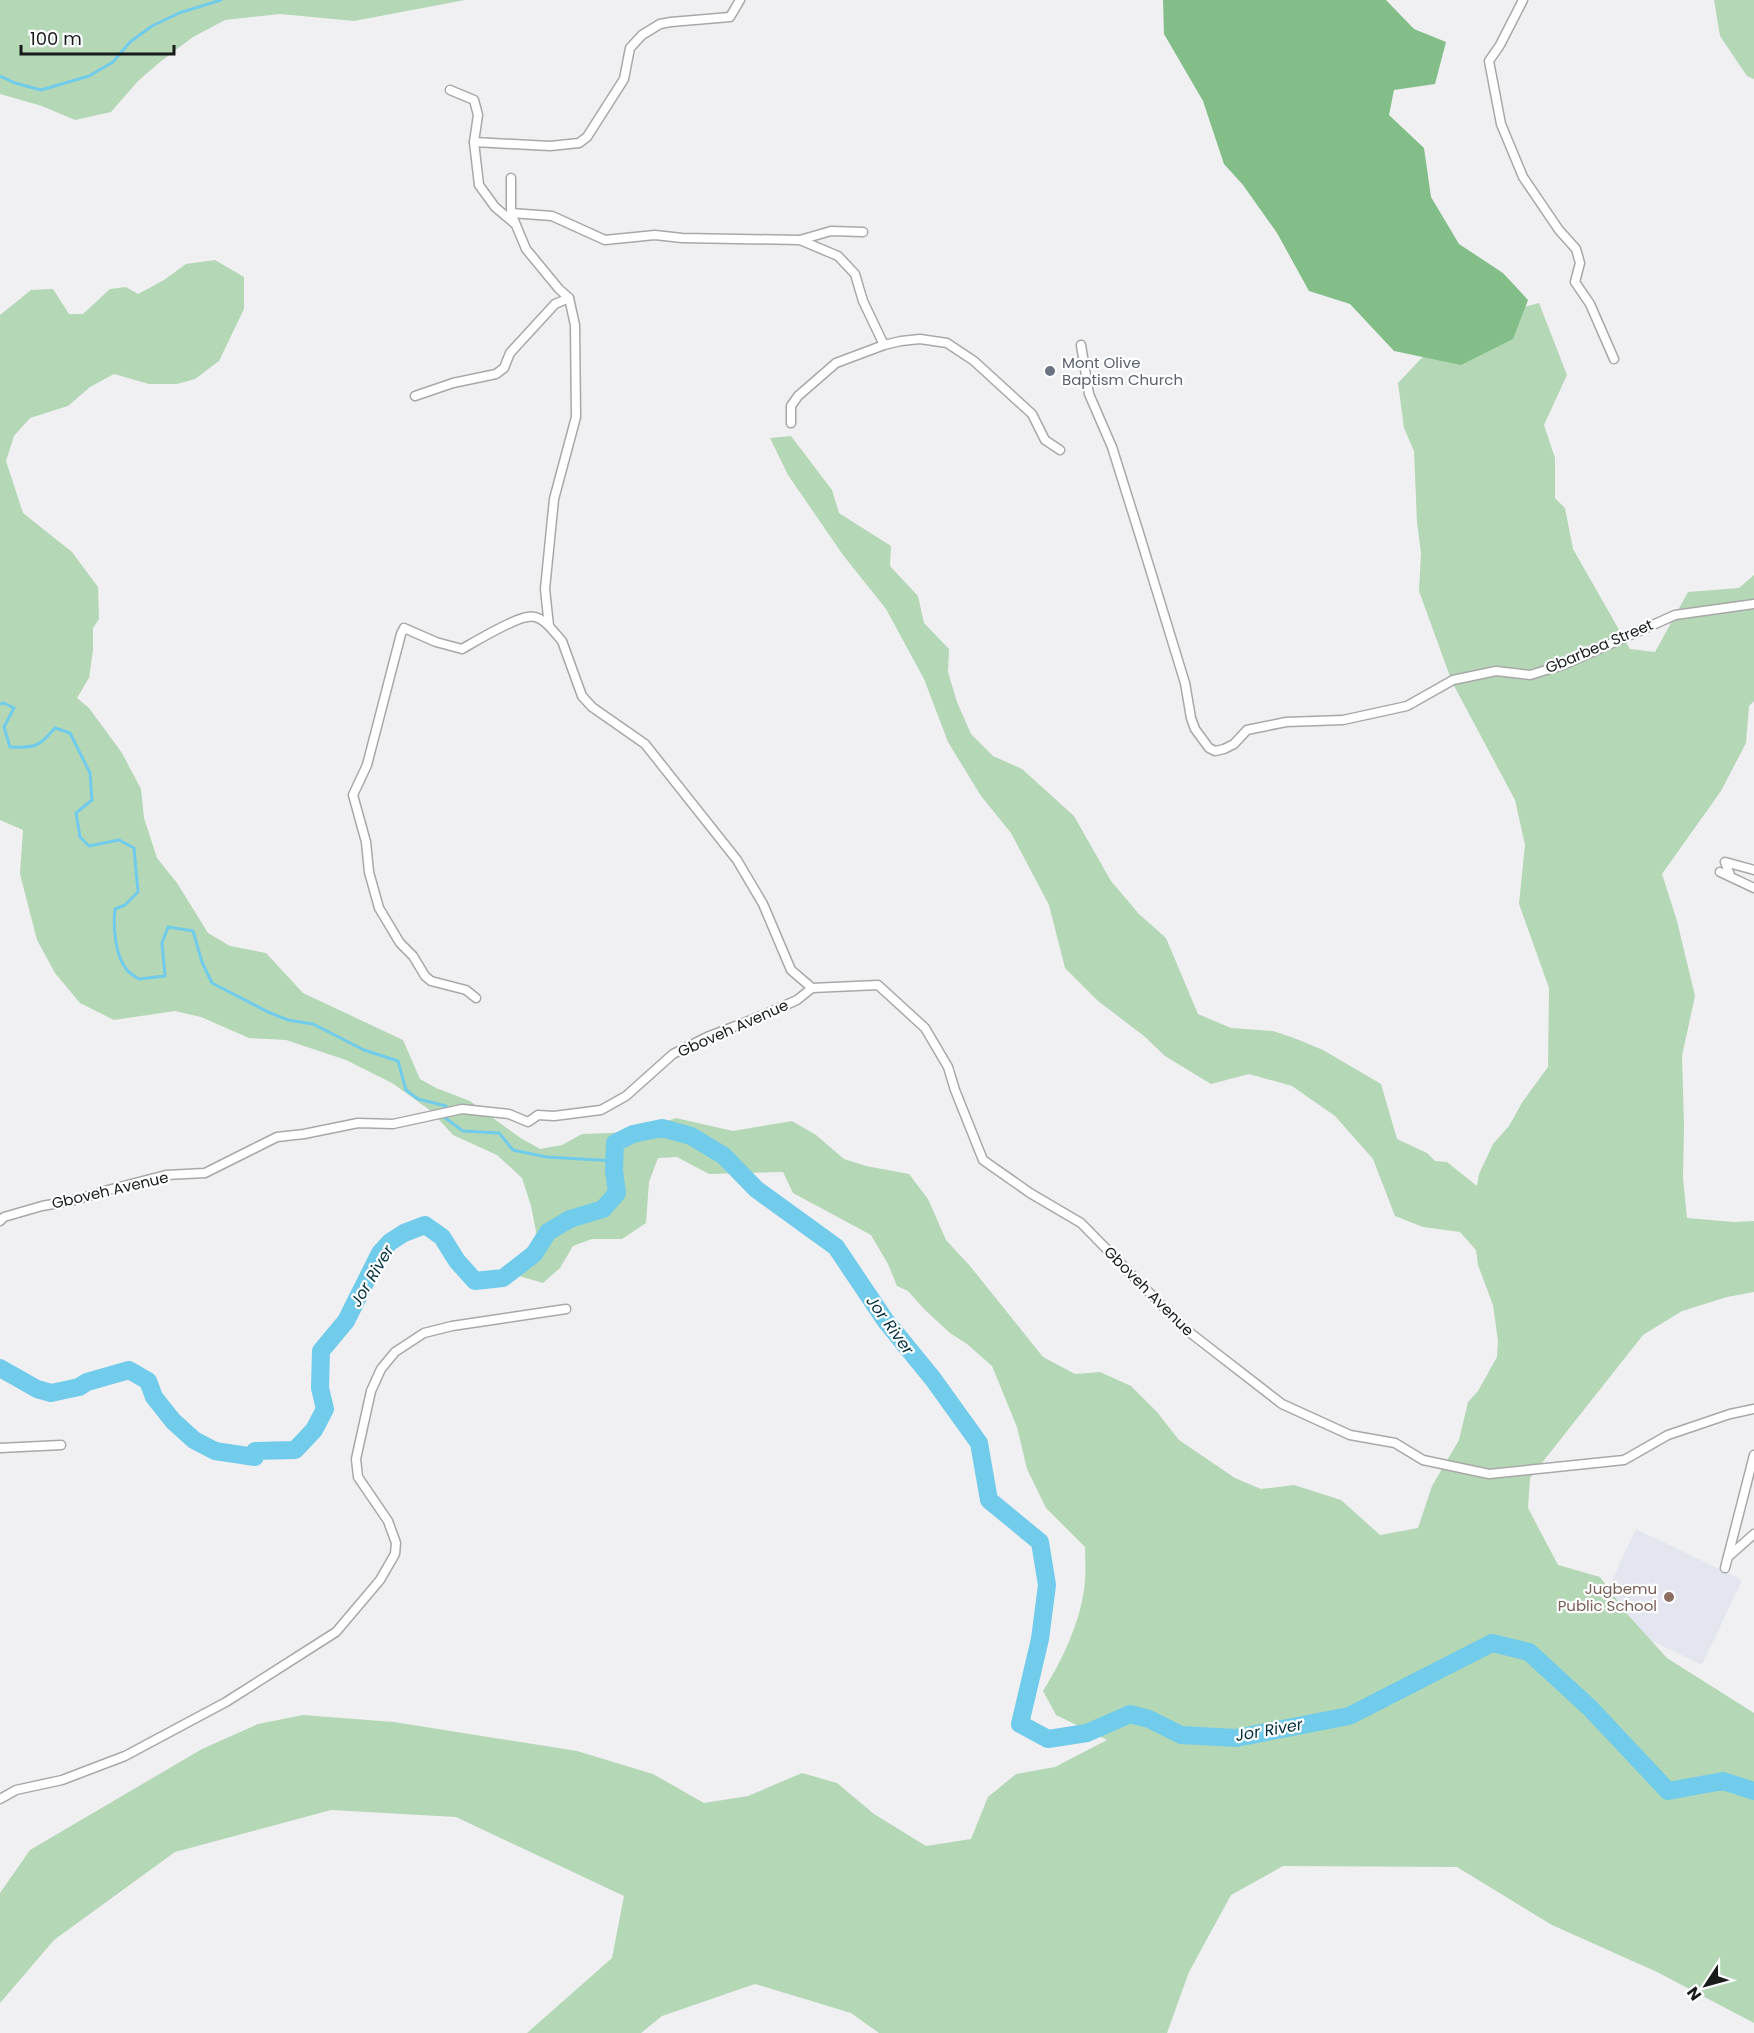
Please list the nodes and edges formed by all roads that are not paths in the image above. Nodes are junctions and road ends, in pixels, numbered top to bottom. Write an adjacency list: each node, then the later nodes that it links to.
1 (740, 0): 4 (street)
2 (1523, 0): 13 (street)
3 (450, 90): 4 (street)
4 (474, 142): 7 (street)
5 (511, 178): 6 (street)
6 (511, 213): 7 (street); 9 (street)
7 (518, 226): 10 (street)
8 (863, 232): 9 (street)
9 (800, 240): 11 (street)
10 (569, 298): 14 (street); 18 (street)
11 (884, 345): 15 (street); 16 (street)
12 (1081, 345): 17 (street, Gbarbea Street)
13 (1614, 359)
14 (415, 396)
15 (791, 423)
16 (1060, 450)
17 (1754, 604)
18 (549, 626): 23 (street); 24 (street)
19 (1754, 870): 21 (street)
20 (1720, 872): 21 (street)
21 (1730, 875): 22 (street)
22 (1754, 888)
23 (812, 988): 25 (street, Gboveh Avenue); 27 (street, Gboveh Avenue)
24 (476, 998)
25 (0, 1221)
26 (566, 1309): 34 (street)
27 (1754, 1409)
28 (61, 1445): 29 (street)
29 (1, 1447)
30 (1754, 1455): 32 (street)
31 (1754, 1534): 32 (street)
32 (1728, 1557): 33 (street)
33 (1725, 1568)
34 (0, 1799)

